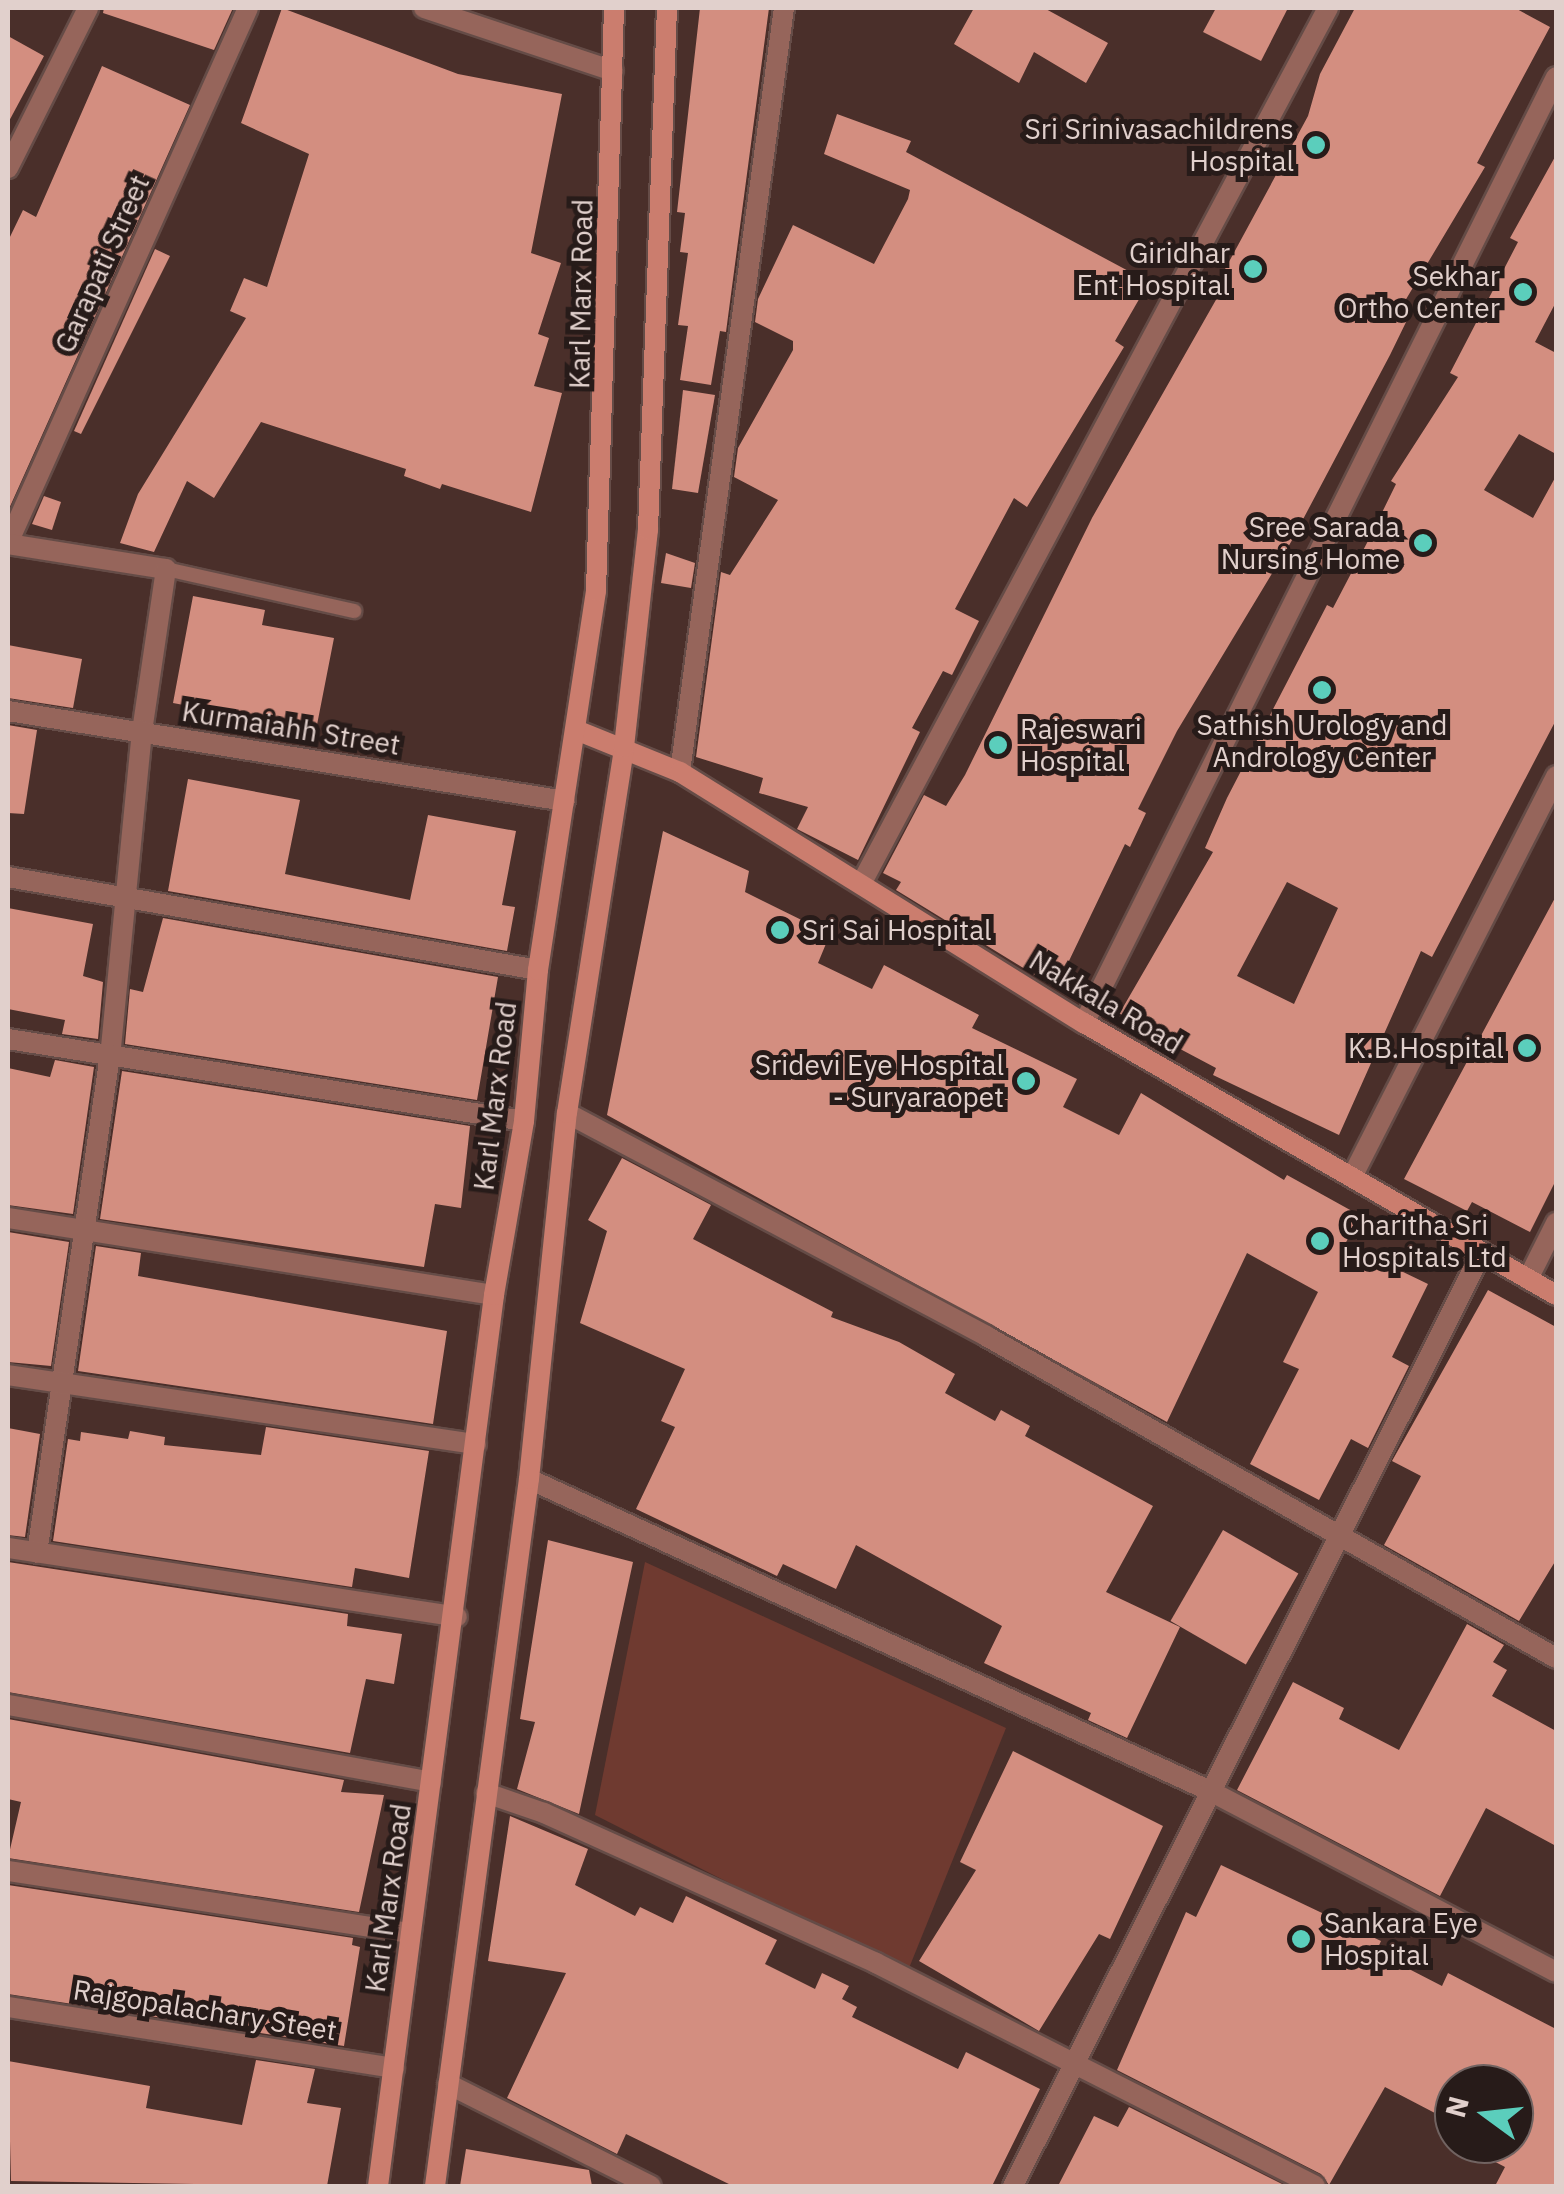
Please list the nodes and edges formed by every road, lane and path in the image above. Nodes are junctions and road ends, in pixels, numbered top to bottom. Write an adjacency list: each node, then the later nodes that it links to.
1 (88, 8): 10 (street)
2 (248, 8): 11 (street, Garapati Street)
3 (424, 8): 8 (street)
4 (614, 8): 8 (main road, Karl Marx Road)
5 (666, 8): 17 (main road)
6 (784, 8): 18 (street)
7 (1328, 8): 22 (street)
8 (613, 71): 15 (main road, Karl Marx Road)
9 (1556, 77): 25 (street)
10 (8, 168)
11 (8, 544): 12 (street)
12 (166, 570): 13 (lane); 16 (street)
13 (354, 612)
14 (8, 712): 16 (street, Kurmaiahh Street)
15 (576, 730): 17 (main road, Nakkala Road); 20 (main road, Karl Marx Road)
16 (142, 731): 20 (street, Kurmaiahh Street); 23 (street)
17 (624, 747): 18 (main road, Nakkala Road); 28 (main road)
18 (680, 772): 22 (main road, Nakkala Road)
19 (1556, 776): 30 (street)
20 (565, 801): 24 (main road, Karl Marx Road)
21 (8, 877): 23 (street)
22 (861, 884): 25 (main road, Nakkala Road)
23 (130, 897): 24 (street); 27 (street)
24 (538, 970): 29 (main road, Karl Marx Road)
25 (1084, 1023): 30 (main road, Nakkala Road)
26 (8, 1039): 27 (street)
27 (110, 1055): 29 (street); 33 (street)
28 (567, 1114): 41 (main road); 42 (street)
29 (524, 1120): 36 (main road, Karl Marx Road)
30 (1352, 1177): 34 (main road, Nakkala Road)
31 (8, 1218): 33 (street)
32 (1556, 1223): 35 (street)
33 (84, 1231): 36 (street); 39 (street)
34 (1482, 1252): 35 (main road, Nakkala Road); 42 (street)
35 (1528, 1278): 37 (main road, Nakkala Road)
36 (494, 1295): 40 (main road, Karl Marx Road)
37 (1556, 1295)
38 (8, 1375): 39 (street)
39 (65, 1383): 40 (street); 44 (street)
40 (476, 1444): 45 (main road, Karl Marx Road)
41 (529, 1479): 49 (street); 50 (main road)
42 (1338, 1536): 46 (street); 49 (street)
43 (8, 1548): 44 (street)
44 (37, 1553): 45 (street)
45 (457, 1617): 48 (main road, Karl Marx Road)
46 (1556, 1658)
47 (8, 1704): 48 (street)
48 (431, 1782): 52 (main road, Karl Marx Road)
49 (1210, 1790): 53 (street); 55 (street)
50 (486, 1793): 55 (street); 57 (main road)
51 (8, 1871): 52 (street)
52 (408, 1932): 56 (main road, Karl Marx Road)
53 (1556, 1972)
54 (8, 2007): 56 (street, Rajgopalachary Steet)
55 (1074, 2063): 61 (street); 62 (street)
56 (394, 2068): 58 (main road, Karl Marx Road)
57 (448, 2084): 59 (main road); 60 (street)
58 (378, 2186)
59 (435, 2186)
60 (651, 2186)
61 (1013, 2186)
62 (1315, 2186)

